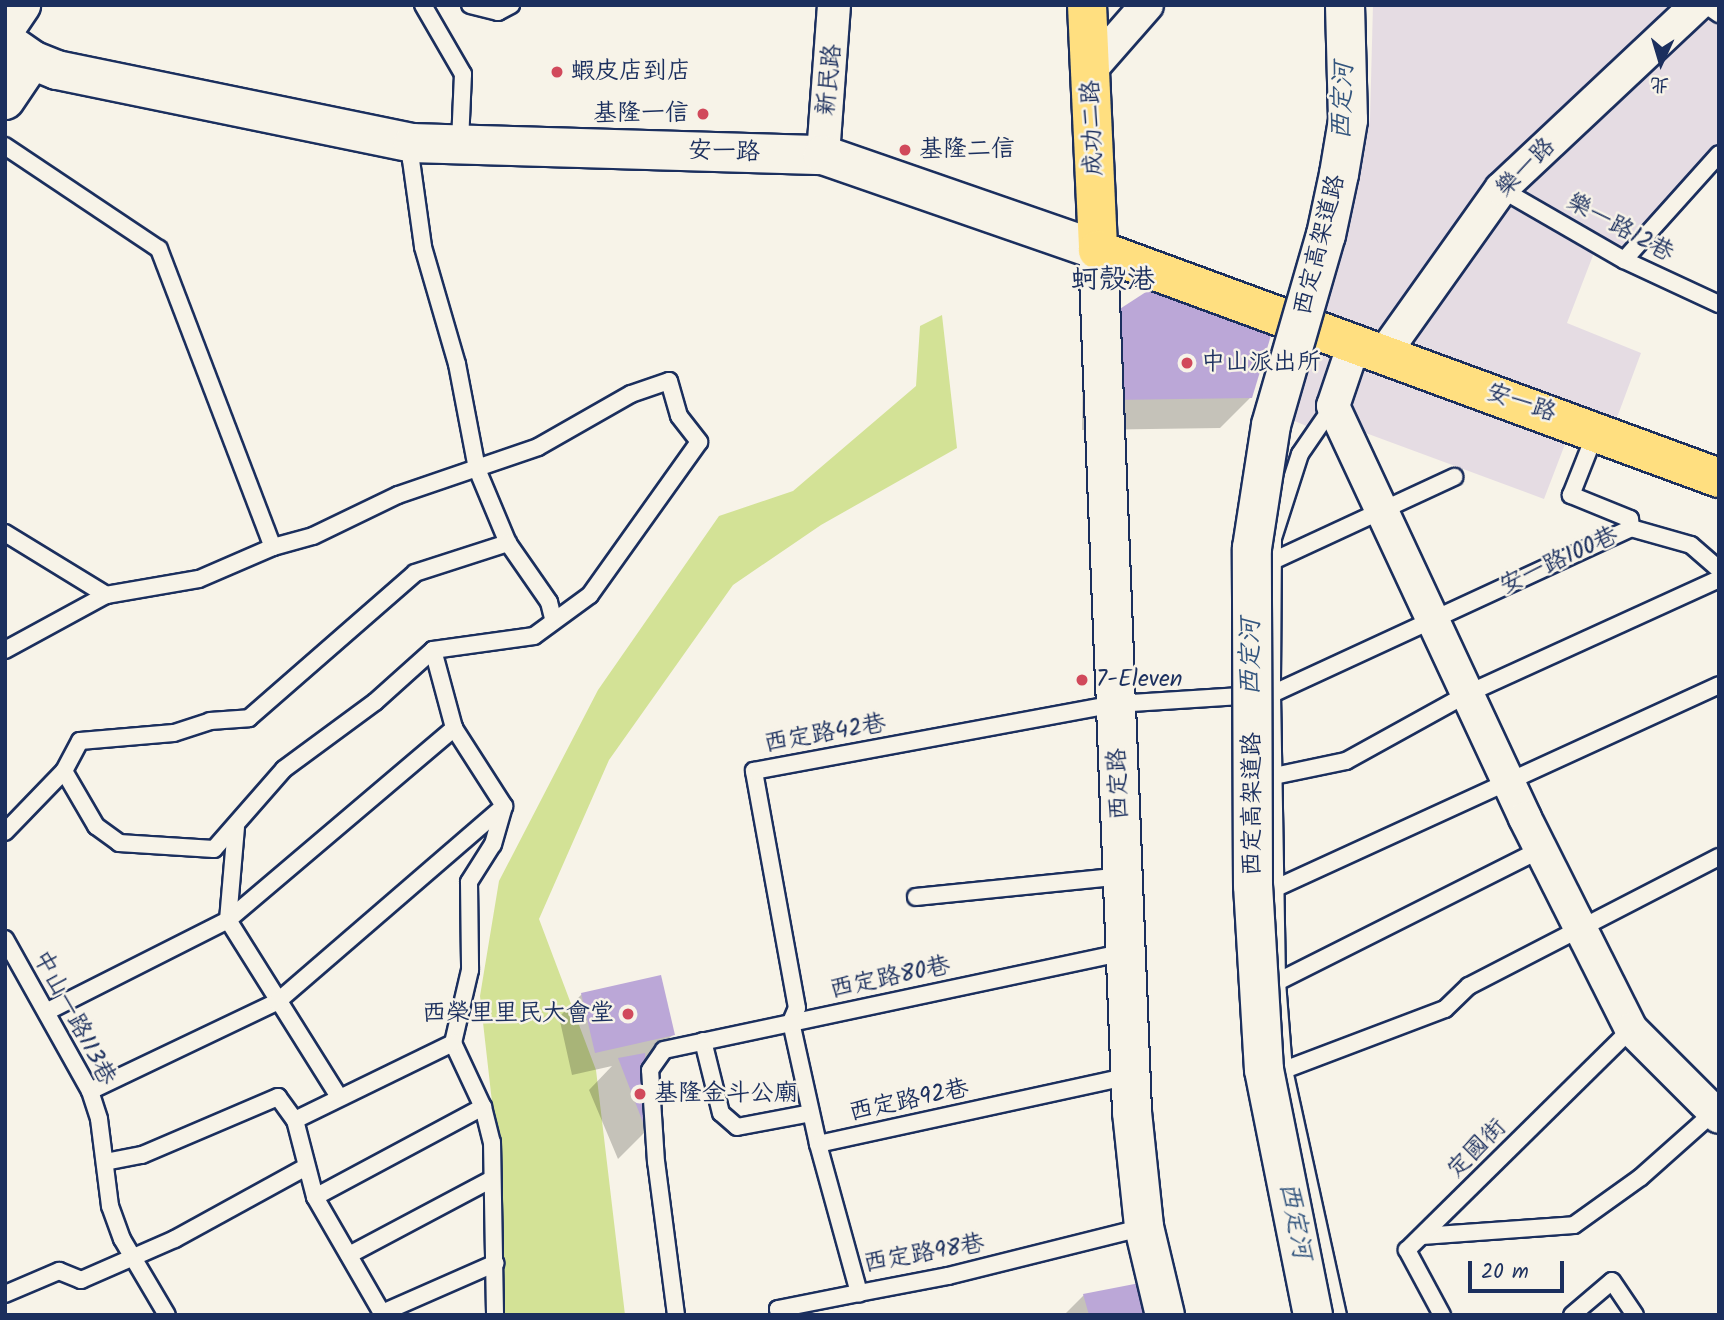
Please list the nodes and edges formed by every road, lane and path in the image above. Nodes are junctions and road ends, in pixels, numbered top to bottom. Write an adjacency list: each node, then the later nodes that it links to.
1 (21, 5): 12 (street)
2 (423, 5): 17 (lane)
3 (470, 5): 4 (lane)
4 (511, 5)
5 (834, 5): 19 (street, 新民路)
6 (1087, 5): 14 (main road, 成功二路)
7 (1147, 5): 14 (street)
8 (1345, 5): 97 (street, 西定高架道路, bridge)
9 (1697, 5): 21 (street, 樂一路)
10 (1706, 5): 11 (lane)
11 (1719, 14)
12 (5, 29)
13 (19, 51): 15 (street); 16 (street, 安一路)
14 (1091, 69): 22 (main road, 成功二路)
15 (5, 100)
16 (413, 143): 17 (street, 安一路); 28 (lane)
17 (460, 144): 19 (street, 安一路)
18 (5, 146): 35 (lane)
19 (823, 155): 22 (street, 安一路)
20 (1719, 155): 23 (lane)
21 (1501, 189): 23 (lane, 樂一路12巷); 25 (street, 樂一路)
22 (1098, 250): 25 (main road, 安一路); 47 (street, 西定路)
23 (1625, 260): 24 (lane, 樂一路12巷)
24 (1719, 304)
25 (1353, 344): 26 (street); 27 (main road, 安一路)
26 (1333, 406): 31 (street); 36 (lane)
27 (1597, 430): 30 (main road, 安一路); 32 (lane, 安一路100巷)
28 (477, 469): 34 (lane); 35 (lane); 40 (lane)
29 (1454, 477): 31 (lane)
30 (1719, 478)
31 (1383, 510): 36 (lane); 41 (street)
32 (1631, 528): 37 (lane); 41 (lane, 安一路100巷)
33 (5, 533): 39 (lane)
34 (508, 543): 40 (lane); 49 (lane)
35 (273, 547): 39 (lane)
36 (1273, 561): 45 (lane)
37 (1719, 569)
38 (1719, 579): 46 (lane)
39 (106, 596): 42 (lane)
40 (553, 618): 43 (lane)
41 (1435, 618): 45 (lane, 安一路100巷); 46 (street)
42 (5, 650)
43 (433, 650): 48 (lane); 53 (lane)
44 (1719, 685): 51 (lane)
45 (1272, 694): 47 (lane, 安一路100巷); 50 (lane)
46 (1469, 694): 50 (lane); 51 (street)
47 (1116, 704): 57 (street, 西定路); 67 (lane, 西定路42巷)
48 (454, 728): 52 (lane); 60 (lane)
49 (64, 771): 53 (lane); 54 (lane)
50 (1274, 776): 58 (lane)
51 (1507, 779): 55 (street); 58 (lane)
52 (504, 806): 65 (lane); 70 (lane)
53 (236, 827): 60 (lane)
54 (5, 832)
55 (1541, 849): 61 (street); 64 (lane)
56 (1719, 857): 61 (lane)
57 (1123, 876): 59 (lane); 63 (street, 西定路)
58 (1276, 888): 64 (lane)
59 (916, 897)
60 (228, 920): 65 (lane); 66 (lane)
61 (1582, 931): 68 (street); 71 (lane)
62 (5, 939): 66 (lane, 中山一路113巷)
63 (1126, 952): 67 (lane, 西定路80巷); 72 (street, 西定路)
64 (1277, 982): 71 (lane)
65 (277, 1002): 73 (lane); 74 (lane)
66 (48, 1010): 73 (lane, 中山一路113巷)
67 (791, 1022): 69 (lane, 西定路80巷); 76 (lane)
68 (1631, 1029): 77 (street); 85 (lane, 定國街)
69 (703, 1041): 76 (lane); 94 (lane, 西定路80巷)
70 (453, 1043): 74 (lane); 75 (lane)
71 (1284, 1070): 98 (lane)
72 (1131, 1076): 79 (lane, 西定路92巷); 84 (street, 西定路)
73 (90, 1091): 80 (lane, 中山一路113巷)
74 (340, 1097): 78 (lane)
75 (483, 1107): 82 (lane); 83 (lane)
76 (811, 1113): 79 (lane)
77 (1716, 1114): 85 (lane)
78 (295, 1120): 80 (lane); 81 (lane)
79 (818, 1144): 89 (lane, 西定路98巷)
80 (105, 1162): 86 (lane, 中山一路113巷)
81 (306, 1167): 83 (lane); 86 (lane)
82 (492, 1179): 87 (lane); 88 (lane)
83 (316, 1197): 87 (lane)
84 (1144, 1227): 89 (lane, 西定路98巷); 96 (street, 西定路)
85 (1422, 1236): 99 (lane, 定國街)
86 (131, 1255): 90 (lane); 92 (lane, 中山一路113巷)
87 (349, 1255): 91 (lane)
88 (496, 1264): 91 (lane); 93 (lane)
89 (859, 1293): 95 (lane)
90 (5, 1294)
91 (383, 1314)
92 (167, 1315)
93 (495, 1315)
94 (676, 1315)
95 (779, 1315)
96 (1165, 1315)
97 (1312, 1315)
98 (1338, 1315)
99 (1443, 1315)
100 (1572, 1315): 101 (lane)
101 (1635, 1315)

